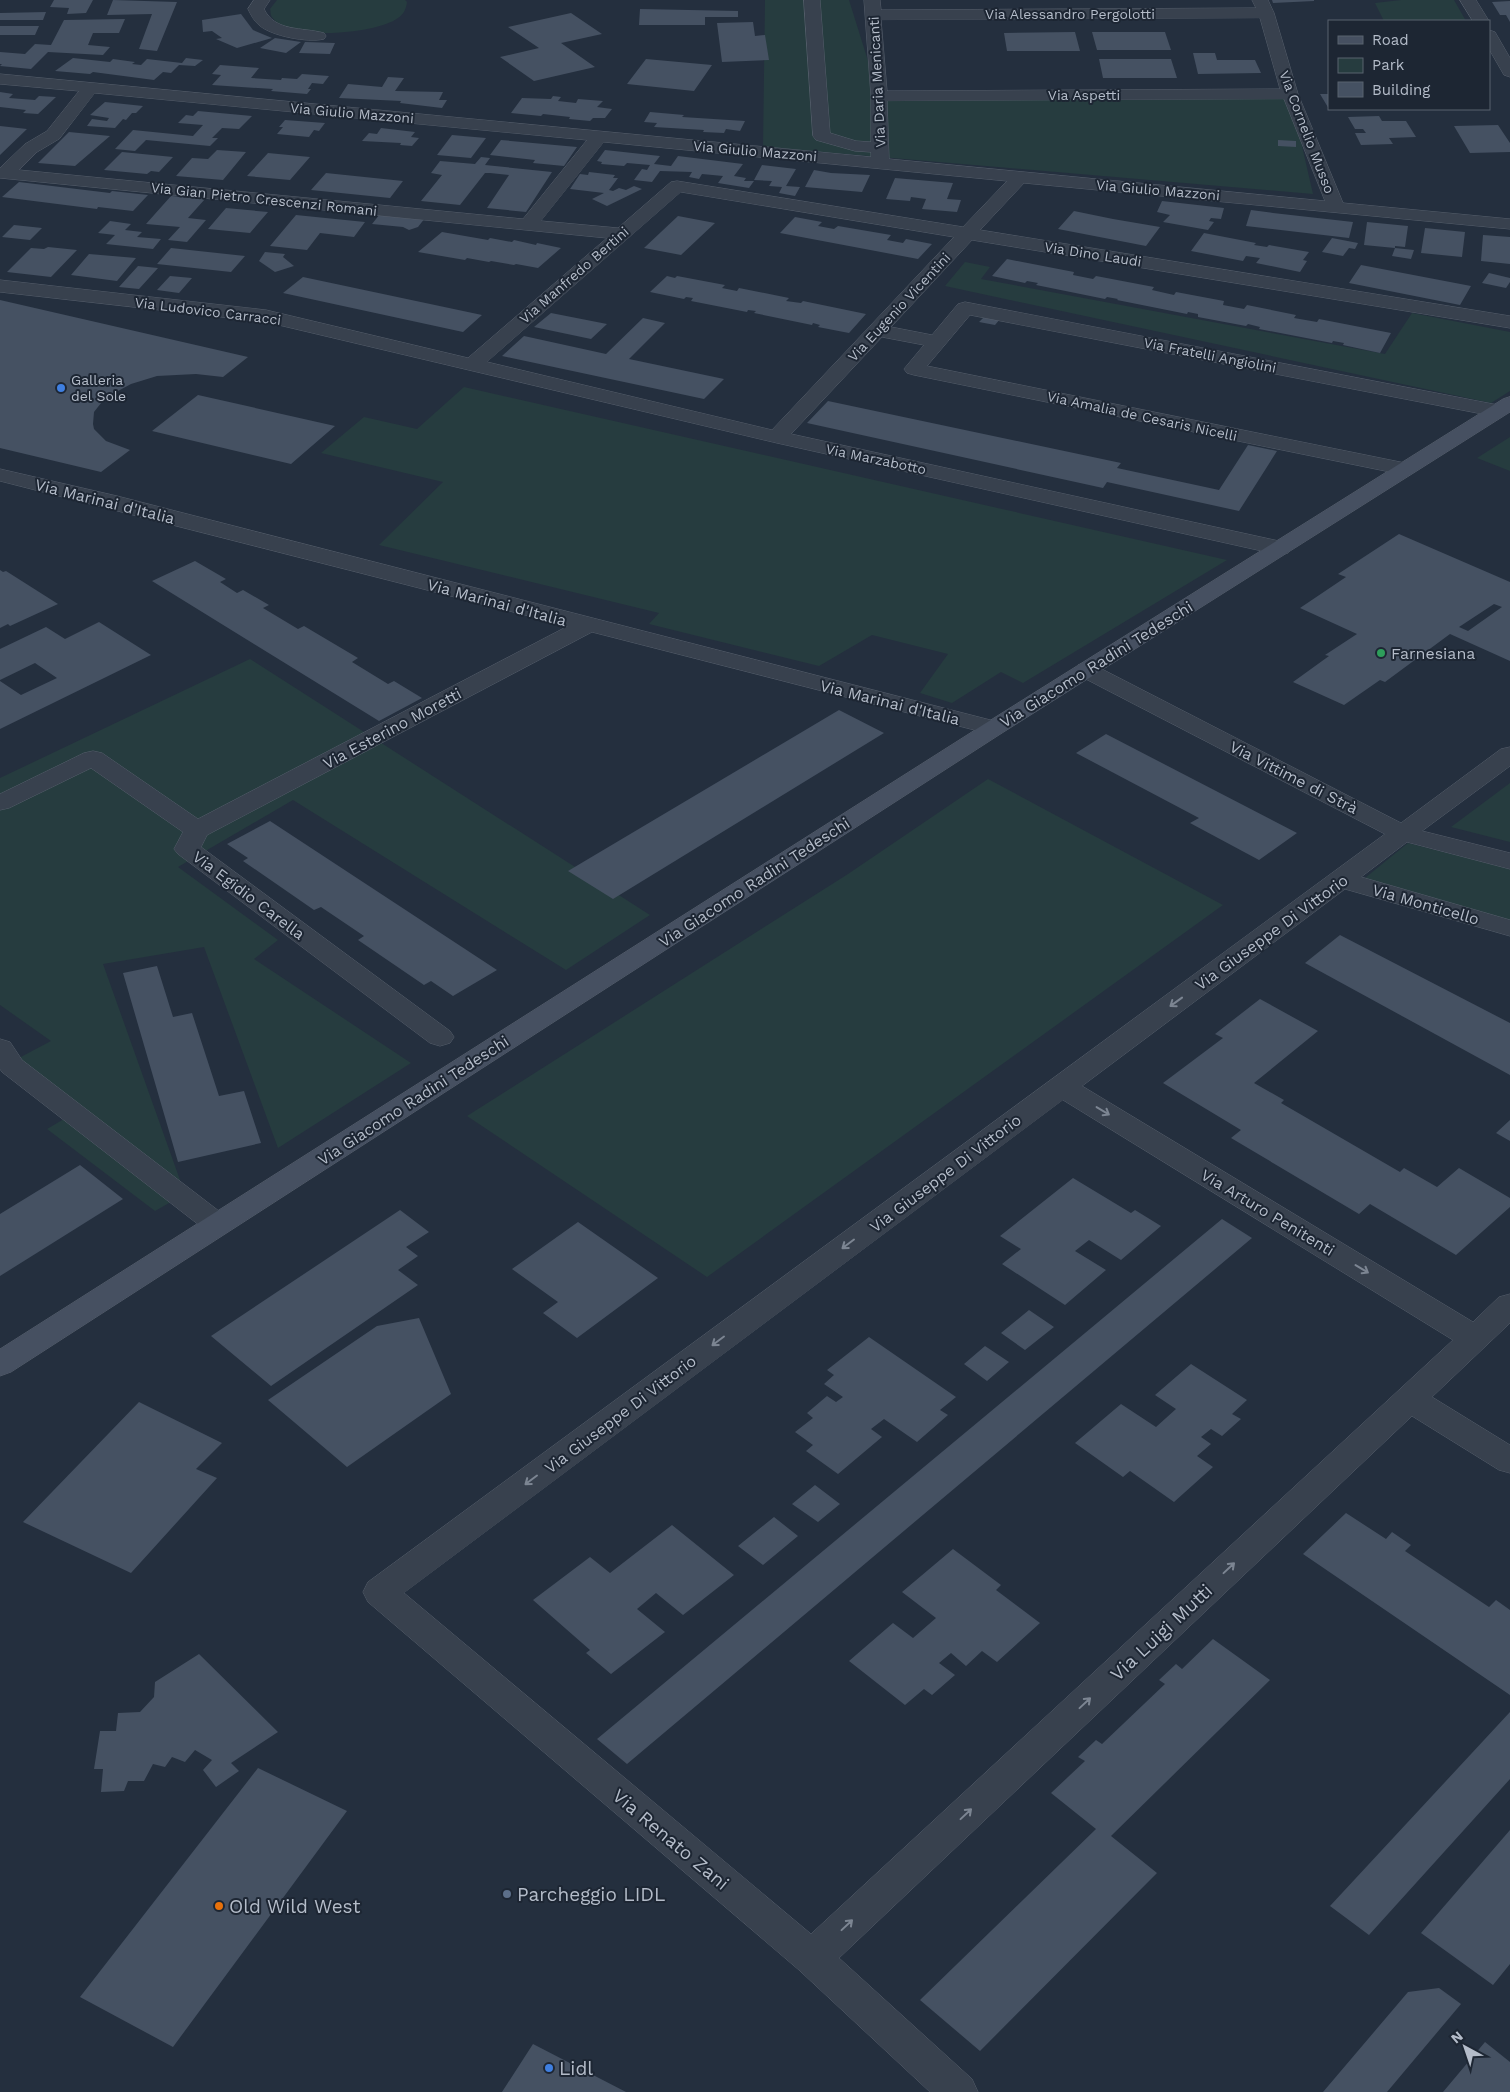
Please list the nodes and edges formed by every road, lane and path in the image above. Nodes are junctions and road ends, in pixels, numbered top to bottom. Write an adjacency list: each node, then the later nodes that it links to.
1 (262, 0): 7 (street)
2 (812, 0): 15 (street)
3 (1468, 0): 6 (street)
4 (1263, 6): 5 (street, Via Alessandro Pergolotti); 12 (street, Via Cornelio Musso)
5 (873, 8): 13 (street, Via Daria Menicanti)
6 (1479, 20)
7 (318, 36)
8 (1490, 37): 9 (street)
9 (1510, 72)
10 (0, 79): 11 (street, Via Giulio Mazzoni)
11 (90, 88): 14 (street, Via Giulio Mazzoni); 16 (street)
12 (1290, 94): 13 (street, Via Aspetti); 19 (street, Via Cornelio Musso)
13 (879, 96): 15 (street, Via Daria Menicanti)
14 (599, 136): 15 (street, Via Giulio Mazzoni); 22 (street)
15 (881, 156): 17 (street, Via Giulio Mazzoni); 19 (street)
16 (2, 173): 22 (street, Via Gian Pietro Crescenzi Romani)
17 (1020, 177): 19 (street, Via Giulio Mazzoni); 24 (street, Via Eugenio Vicentini)
18 (677, 186): 23 (street, Via Manfredo Bertini); 24 (street, Via Dino Laudi)
19 (1333, 199): 20 (street); 21 (street, Via Giulio Mazzoni)
20 (1510, 213)
21 (1510, 224)
22 (528, 225): 23 (street, Via Gian Pietro Crescenzi Romani)
23 (622, 234): 29 (street, Via Manfredo Bertini)
24 (967, 234): 26 (street, Via Dino Laudi); 27 (street, Via Eugenio Vicentini)
25 (0, 286): 29 (street, Via Ludovico Carracci)
26 (1510, 322)
27 (878, 330): 28 (street); 31 (street, Via Eugenio Vicentini)
28 (938, 342): 30 (street, Via Fratelli Angiolini); 32 (street, Via Amalia de Cesaris Nicelli)
29 (472, 365): 31 (street, Via Marzabotto)
30 (1504, 407): 32 (main road, Via Giacomo Radini Tedeschi)
31 (777, 437): 34 (street, Via Marzabotto)
32 (1405, 469): 34 (main road, Via Giacomo Radini Tedeschi)
33 (0, 475): 35 (street, Via Marinai d'Italia)
34 (1280, 548): 36 (main road, Via Giacomo Radini Tedeschi)
35 (587, 625): 37 (street, Via Marinai d'Italia); 40 (street, Via Esterino Moretti)
36 (1086, 670): 37 (main road, Via Giacomo Radini Tedeschi); 41 (street, Via Vittime di Strà)
37 (994, 728): 48 (main road, Via Giacomo Radini Tedeschi)
38 (1510, 754): 41 (street, Via Giuseppe Di Vittorio)
39 (0, 803): 40 (street, Via Egidio Carella)
40 (197, 830): 45 (street, Via Egidio Carella)
41 (1404, 834): 42 (street, Via Vittime di Strà); 43 (street, Via Giuseppe Di Vittorio)
42 (1510, 861)
43 (1342, 880): 44 (street, Via Monticello); 47 (street, Via Giuseppe Di Vittorio, one-way to 47)
44 (1510, 928)
45 (440, 1037)
46 (1, 1049): 48 (street)
47 (1062, 1086): 50 (street, Via Arturo Penitenti, one-way to 50); 54 (street, Via Giuseppe Di Vittorio, one-way to 54)
48 (218, 1224): 51 (main road, Via Giacomo Radini Tedeschi)
49 (1510, 1305): 50 (street, Via Luigi Mutti)
50 (1475, 1338): 52 (street, Via Luigi Mutti)
51 (0, 1364)
52 (1410, 1399): 53 (street); 55 (street, Via Luigi Mutti, one-way to 52)
53 (1510, 1461)
54 (380, 1592): 55 (street, Via Renato Zani)
55 (812, 1958): 56 (street, Via Renato Zani)
56 (958, 2092)

